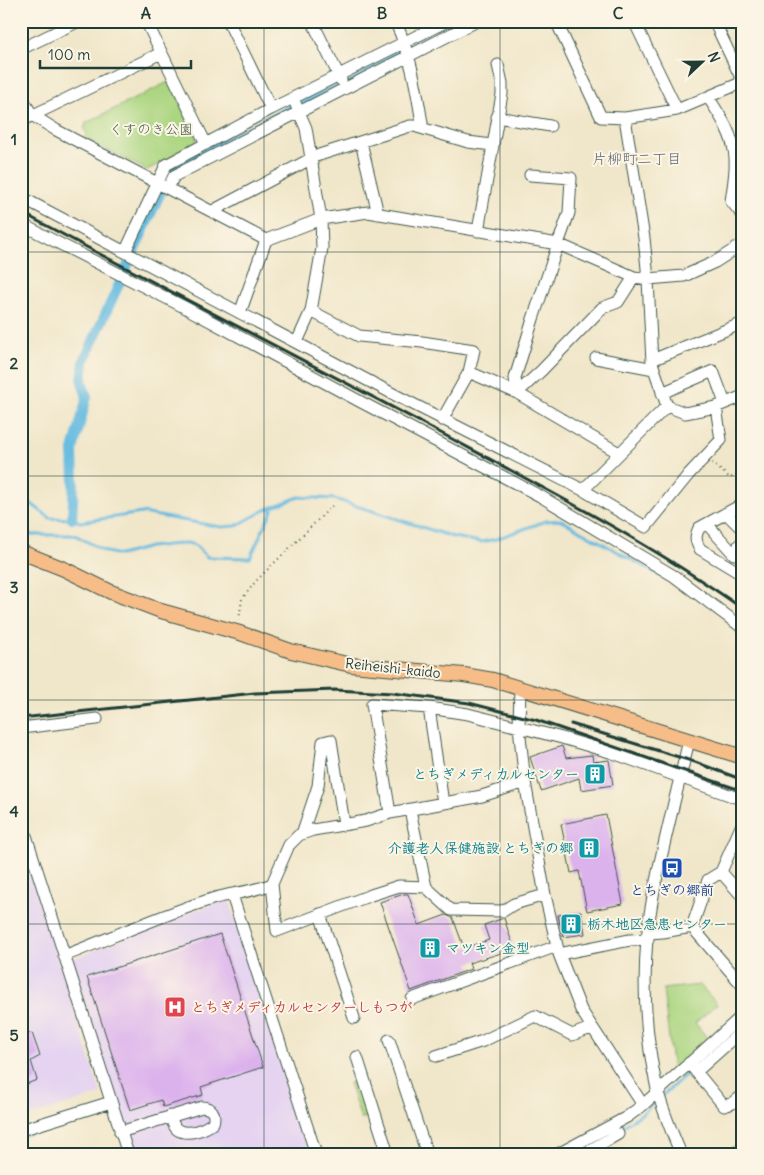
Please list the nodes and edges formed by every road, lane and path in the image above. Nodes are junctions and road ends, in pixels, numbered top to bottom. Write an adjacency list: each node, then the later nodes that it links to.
1 (79, 21): 11 (street)
2 (146, 21): 14 (street)
3 (228, 21): 23 (street)
4 (312, 21): 17 (street)
5 (395, 21): 12 (street)
6 (447, 21): 12 (street)
7 (477, 21): 15 (street)
8 (556, 21): 28 (street)
9 (634, 21): 24 (street)
10 (714, 21): 18 (street)
11 (65, 24): 13 (street)
12 (405, 42): 15 (street); 17 (street)
13 (21, 50)
14 (162, 53): 27 (street); 32 (street)
15 (409, 56): 19 (street); 30 (street)
16 (498, 65): 26 (street)
17 (338, 75): 19 (street); 22 (street)
18 (743, 82): 21 (street)
19 (345, 89): 25 (street)
20 (21, 96): 27 (street)
21 (708, 97): 24 (street); 34 (street)
22 (294, 99): 23 (street); 25 (street)
23 (271, 109): 32 (street)
24 (677, 110): 28 (street)
25 (299, 112): 35 (street); 37 (street)
26 (497, 117): 29 (street); 33 (street)
27 (26, 118): 37 (street)
28 (625, 118): 50 (street)
29 (550, 126)
30 (421, 128): 31 (street); 33 (street)
31 (360, 142): 35 (street); 41 (street)
32 (206, 144): 37 (street)
33 (492, 145): 44 (street)
34 (739, 155): 39 (street)
35 (311, 159): 40 (street); 42 (street)
36 (530, 175): 46 (street)
37 (163, 186): 40 (street); 48 (street)
38 (21, 197): 48 (street)
39 (743, 211)
40 (214, 213): 45 (street)
41 (378, 214): 42 (street); 44 (street)
42 (321, 219): 45 (street); 51 (street)
43 (21, 224): 76 (street)
44 (478, 231): 46 (street)
45 (266, 240): 52 (street)
46 (558, 244): 49 (street); 58 (street)
47 (743, 244): 50 (street)
48 (125, 252): 52 (street)
49 (634, 277): 50 (street); 58 (street)
50 (648, 279): 56 (street)
51 (311, 312): 54 (street); 57 (street)
52 (240, 313): 54 (street)
53 (743, 323): 56 (street)
54 (297, 342): 63 (street)
55 (596, 358): 56 (street)
56 (653, 364): 59 (street)
57 (469, 372): 58 (street); 63 (street)
58 (518, 393): 64 (street)
59 (662, 393): 61 (street); 62 (street)
60 (743, 396): 61 (street)
61 (721, 405): 62 (street); 65 (street)
62 (667, 406): 64 (street)
63 (442, 420): 67 (street)
64 (619, 453): 67 (street)
65 (705, 457): 66 (path); 67 (street)
66 (743, 471)
67 (582, 490)
68 (743, 504): 70 (street)
69 (332, 506): 77 (path)
70 (726, 513): 71 (street); 72 (street)
71 (707, 524): 73 (street); 75 (street)
72 (741, 525)
73 (739, 547)
74 (21, 552): 77 (main road, Reiheishi-kaido)
75 (743, 575)
76 (743, 628)
77 (237, 633): 78 (main road, Reiheishi-kaido)
78 (520, 688): 81 (street); 83 (main road, Reiheishi-kaido)
79 (429, 708): 81 (street); 88 (street); 90 (street)
80 (96, 719): 82 (street)
81 (519, 727): 85 (street); 86 (street)
82 (21, 728)
83 (689, 740): 84 (main road, Reiheishi-kaido); 85 (street)
84 (743, 757)
85 (680, 778): 87 (street); 103 (street)
86 (525, 782): 88 (street); 99 (street)
87 (743, 800)
88 (443, 803): 89 (street)
89 (410, 810): 90 (street); 97 (street)
90 (390, 813): 93 (street)
91 (21, 820): 105 (street)
92 (743, 822): 95 (street)
93 (344, 824): 94 (street); 94 (street)
94 (302, 834): 96 (street)
95 (721, 872): 100 (street); 102 (street)
96 (272, 884): 98 (street); 101 (street)
97 (426, 887): 99 (street); 101 (street)
98 (232, 895): 105 (street); 126 (street)
99 (545, 895): 104 (street)
100 (743, 897)
101 (320, 914): 109 (street)
102 (692, 927): 103 (street); 106 (street)
103 (648, 936): 104 (street); 116 (street)
104 (558, 950): 107 (street); 110 (street)
105 (64, 956): 118 (street)
106 (743, 986)
107 (412, 999)
108 (743, 1015): 115 (street)
109 (354, 1018)
110 (591, 1028): 113 (street); 119 (street)
111 (743, 1030): 115 (street)
112 (389, 1040): 128 (street)
113 (436, 1056)
114 (357, 1057): 127 (street)
115 (692, 1068): 116 (street); 117 (street)
116 (658, 1091): 119 (street); 131 (street)
117 (743, 1095)
118 (111, 1102): 121 (street); 122 (street)
119 (643, 1106): 129 (street)
120 (170, 1116): 122 (street)
121 (21, 1130)
122 (120, 1132): 125 (street)
123 (618, 1134): 130 (street)
124 (743, 1146): 132 (street)
125 (128, 1154)
126 (316, 1154)
127 (388, 1154)
128 (427, 1154)
129 (558, 1154)
130 (582, 1154)
131 (680, 1154)
132 (733, 1154)

